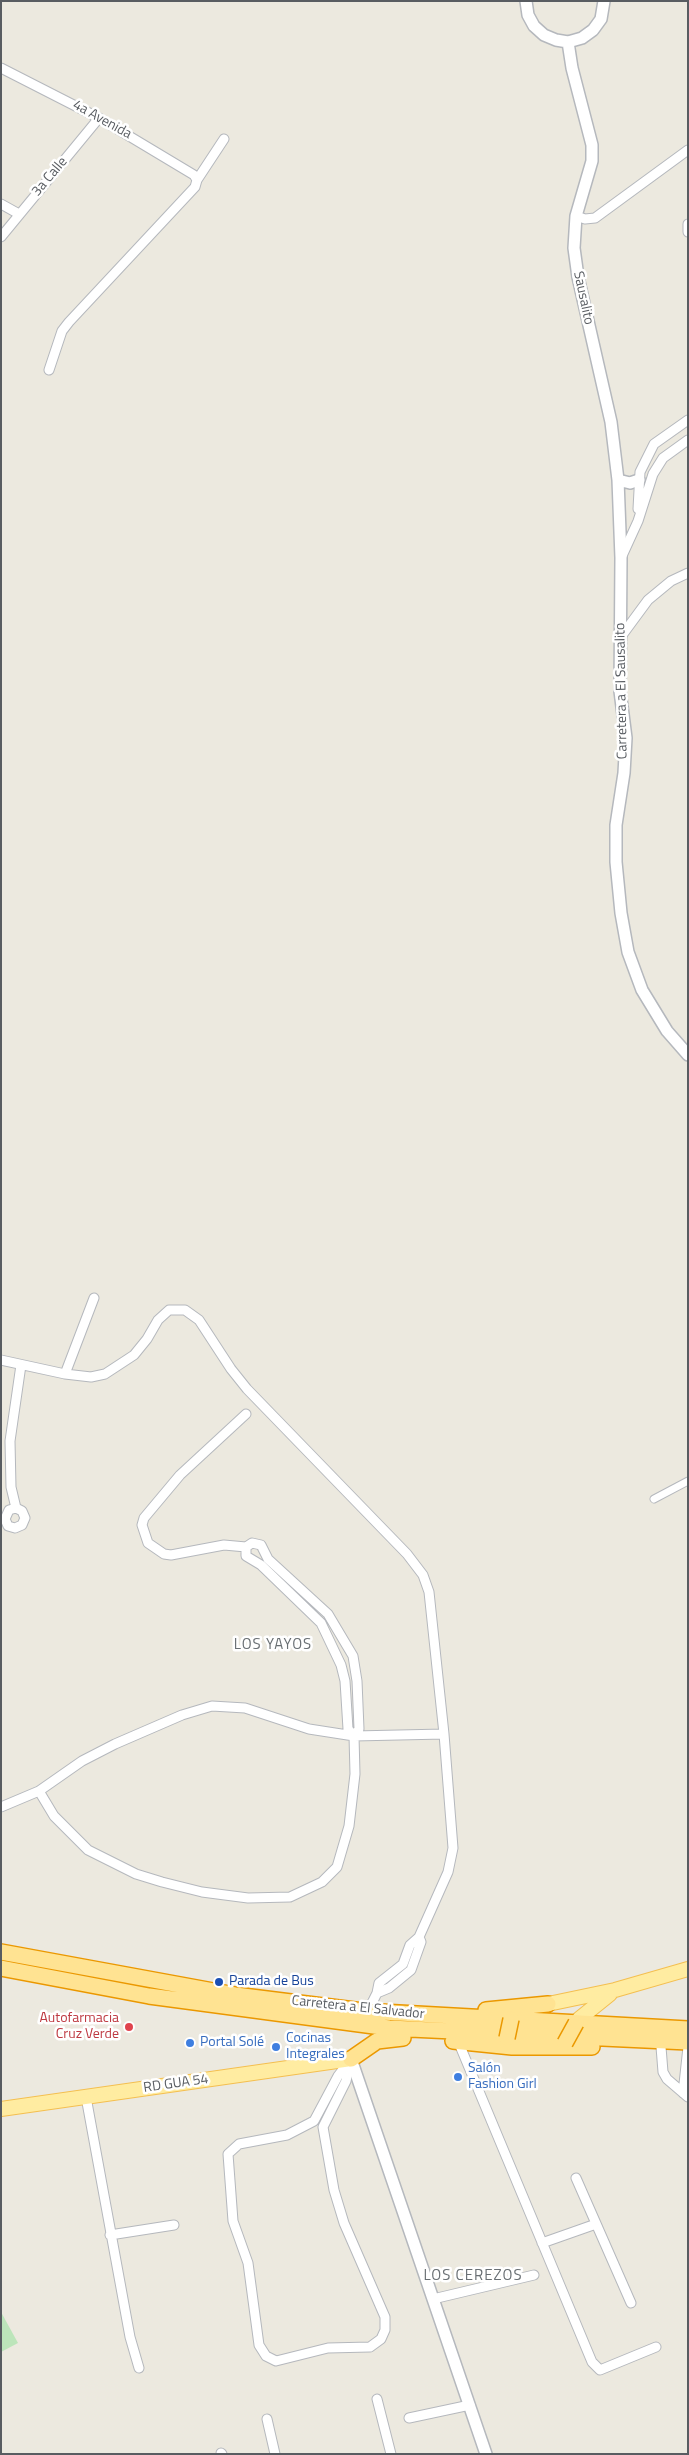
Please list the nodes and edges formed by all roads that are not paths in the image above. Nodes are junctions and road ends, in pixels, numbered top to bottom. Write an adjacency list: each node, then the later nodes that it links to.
1 (526, 1): 3 (street)
2 (604, 1): 3 (street)
3 (568, 42): 11 (street, Sausalito)
4 (1, 68): 5 (street, 4a Avenida)
5 (99, 118): 8 (street, 4a Avenida); 10 (street, 3a Calle)
6 (224, 138): 8 (street)
7 (688, 150): 11 (street)
8 (198, 180): 15 (street)
9 (1, 204): 10 (street)
10 (20, 214): 14 (street, 3a Calle)
11 (576, 216): 20 (street, Sausalito)
12 (688, 224): 13 (street)
13 (688, 232)
14 (1, 237)
15 (48, 370)
16 (688, 420): 18 (street)
17 (688, 440): 19 (street)
18 (654, 444): 19 (street); 21 (street)
19 (663, 458): 22 (street, Carretera a El Sausalito)
20 (618, 480): 21 (street); 23 (street, Sausalito)
21 (638, 480): 22 (street)
22 (638, 521): 23 (street, Carretera a El Sausalito)
23 (622, 558): 25 (street, Carretera a El Sausalito)
24 (688, 573): 25 (street)
25 (620, 638): 26 (street, Carretera a El Sausalito)
26 (688, 1055)
27 (94, 1298): 30 (street)
28 (1, 1360): 29 (street)
29 (21, 1365): 30 (street); 34 (street)
30 (65, 1374): 36 (street)
31 (246, 1414): 35 (street)
32 (688, 1481): 33 (street)
33 (654, 1499)
34 (16, 1508)
35 (246, 1547): 37 (street); 37 (street)
36 (444, 1734): 37 (street); 45 (street)
37 (354, 1736): 38 (street); 38 (street)
38 (39, 1791): 39 (street)
39 (1, 1807)
40 (1, 1952): 44 (highway, Carretera a El Salvador)
41 (1, 1968): 46 (highway, Carretera a El Salvador)
42 (688, 1970): 43 (main road)
43 (615, 1990): 47 (main road); 50 (main road)
44 (235, 1995): 45 (highway); 51 (highway, Carretera a El Salvador)
45 (375, 1998): 48 (highway)
46 (192, 2002): 52 (highway); 56 (highway, Carretera a El Salvador)
47 (548, 2004): 48 (highway); 49 (highway)
48 (486, 2010): 49 (highway)
49 (515, 2016): 50 (highway); 55 (highway, bridge)
50 (578, 2021): 51 (highway); 57 (highway, bridge)
51 (688, 2028)
52 (354, 2033): 53 (highway); 60 (highway)
53 (403, 2038): 54 (highway); 60 (highway)
54 (458, 2041): 55 (highway); 70 (street)
55 (510, 2042): 57 (highway)
56 (688, 2042)
57 (563, 2045): 58 (highway)
58 (661, 2047): 59 (highway); 61 (street)
59 (688, 2047): 61 (street)
60 (351, 2059): 62 (main road, RD GUA 54); 64 (street); 65 (street); 72 (street)
61 (685, 2095)
62 (86, 2097): 63 (main road, RD GUA 54); 69 (street)
63 (1, 2109)
64 (314, 2121): 65 (street); 65 (street)
65 (323, 2127)
66 (576, 2178): 67 (street)
67 (596, 2224): 70 (street); 73 (street)
68 (174, 2225): 69 (street)
69 (110, 2234): 75 (street)
70 (542, 2243): 74 (street)
71 (534, 2275): 72 (street)
72 (433, 2299): 77 (street)
73 (631, 2303)
74 (656, 2347)
75 (139, 2368)
76 (377, 2399): 81 (street)
77 (470, 2405): 78 (street); 82 (street)
78 (409, 2418)
79 (267, 2419): 80 (street)
80 (274, 2454)
81 (391, 2454)
82 (486, 2454)

